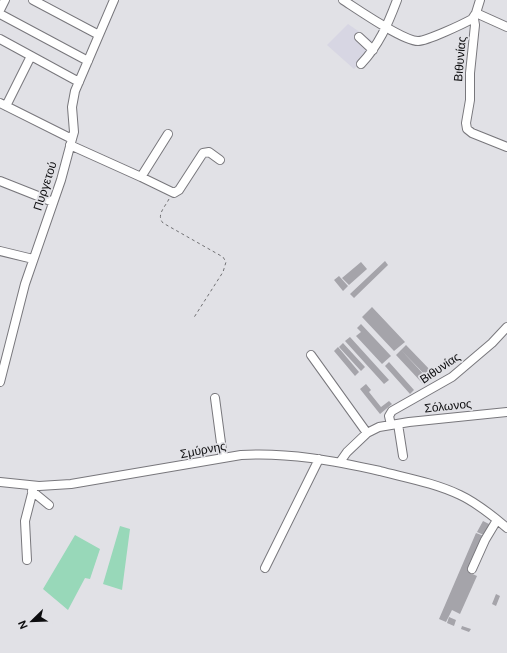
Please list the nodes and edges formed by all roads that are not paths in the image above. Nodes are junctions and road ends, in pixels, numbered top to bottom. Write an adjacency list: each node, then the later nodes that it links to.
1 (5, 0): 8 (street)
2 (33, 0): 13 (street)
3 (114, 0): 13 (street, Πυργετού)
4 (342, 0): 7 (street)
5 (397, 0): 11 (street)
6 (480, 0): 10 (street, Βιθυνίας)
7 (356, 4): 11 (street)
8 (0, 10)
9 (0, 14): 18 (street)
10 (475, 16): 11 (street); 12 (street); 24 (street, Βιθυνίας)
11 (386, 27): 16 (street)
12 (507, 27)
13 (99, 35): 18 (street, Πυργετού)
14 (359, 37): 16 (street)
15 (0, 39): 17 (street)
16 (373, 50): 19 (street)
17 (32, 56): 20 (street); 21 (street)
18 (88, 61): 20 (street, Πυργετού)
19 (361, 64)
20 (79, 82): 23 (street, Πυργετού)
21 (3, 104): 23 (street)
22 (168, 134): 26 (street)
23 (71, 142): 26 (street); 28 (street, Πυργετού)
24 (507, 147)
25 (220, 160): 26 (street)
26 (141, 177)
27 (0, 180): 28 (street)
28 (53, 202): 30 (street, Πυργετού)
29 (0, 251): 30 (street)
30 (34, 259): 33 (street, Πυργετού)
31 (507, 327): 36 (street, Βιθυνίας)
32 (311, 355): 37 (street)
33 (0, 382)
34 (215, 398): 39 (street)
35 (507, 412): 36 (street, Σόλωνος)
36 (395, 424): 37 (street, Σόλωνος); 38 (street)
37 (367, 433): 41 (street)
38 (403, 456)
39 (222, 458): 40 (street, Σμύρνης); 43 (street, Σμύρνης)
40 (319, 459): 41 (street, Σμύρνης); 48 (street)
41 (340, 462): 45 (street, Σμύρνης)
42 (0, 482): 43 (street, Σμύρνης)
43 (33, 489): 44 (street); 47 (street)
44 (49, 505)
45 (497, 520): 46 (street, Σμύρνης); 49 (street)
46 (507, 528)
47 (27, 560)
48 (265, 568)
49 (472, 569)

